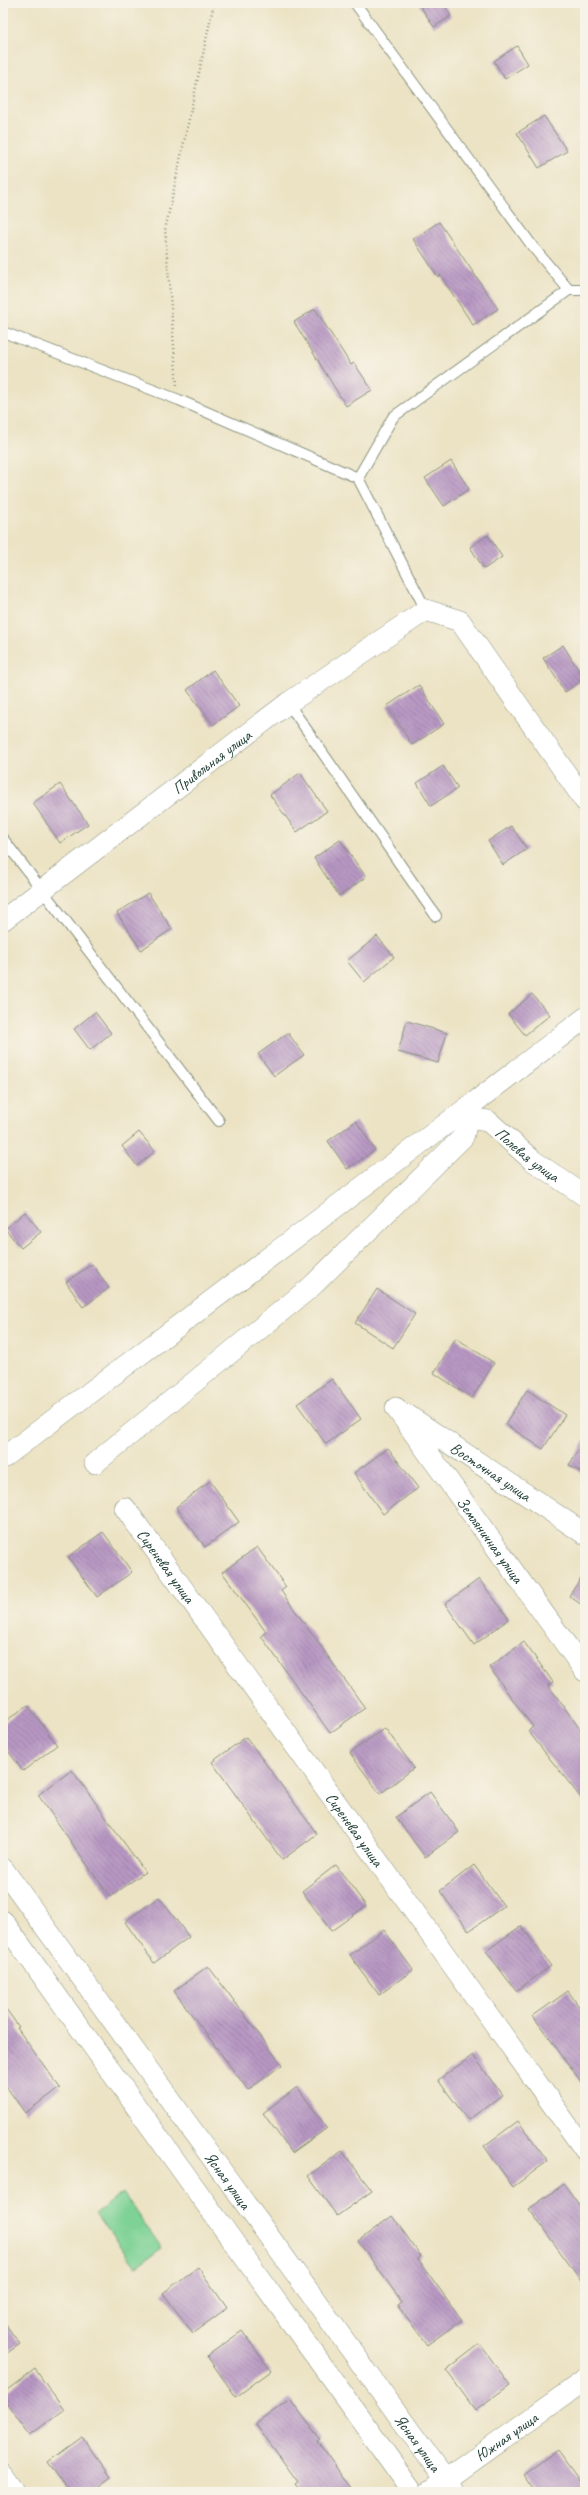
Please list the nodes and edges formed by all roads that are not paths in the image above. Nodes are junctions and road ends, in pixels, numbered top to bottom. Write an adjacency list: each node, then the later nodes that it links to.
1 (355, 3): 2 (lane)
2 (569, 290): 3 (lane); 5 (lane)
3 (585, 290)
4 (3, 332): 5 (lane)
5 (358, 478): 6 (lane)
6 (426, 610): 7 (street, Привольная улица); 8 (street)
7 (288, 703): 10 (street, Привольная улица); 11 (lane)
8 (585, 801)
9 (3, 839): 10 (lane)
10 (41, 889): 12 (street, Привольная улица); 15 (lane)
11 (436, 916)
12 (3, 920)
13 (585, 1018): 14 (street)
14 (467, 1113): 16 (street, Полевая улица); 18 (street); 19 (street)
15 (219, 1121)
16 (585, 1196)
17 (396, 1408): 21 (street, Восточная улица); 22 (street, Земляничная улица)
18 (3, 1458)
19 (95, 1463)
20 (125, 1508): 25 (street, Сиреневая улица)
21 (585, 1534)
22 (585, 1671)
23 (3, 1869): 28 (street, Ясная улица)
24 (3, 1921): 30 (street, Ясная улица)
25 (585, 2150)
26 (585, 2380): 28 (street, Южная улица)
27 (3, 2475): 29 (street)
28 (449, 2486): 31 (street, Южная улица)
29 (15, 2492)
30 (413, 2492)
31 (428, 2492)

